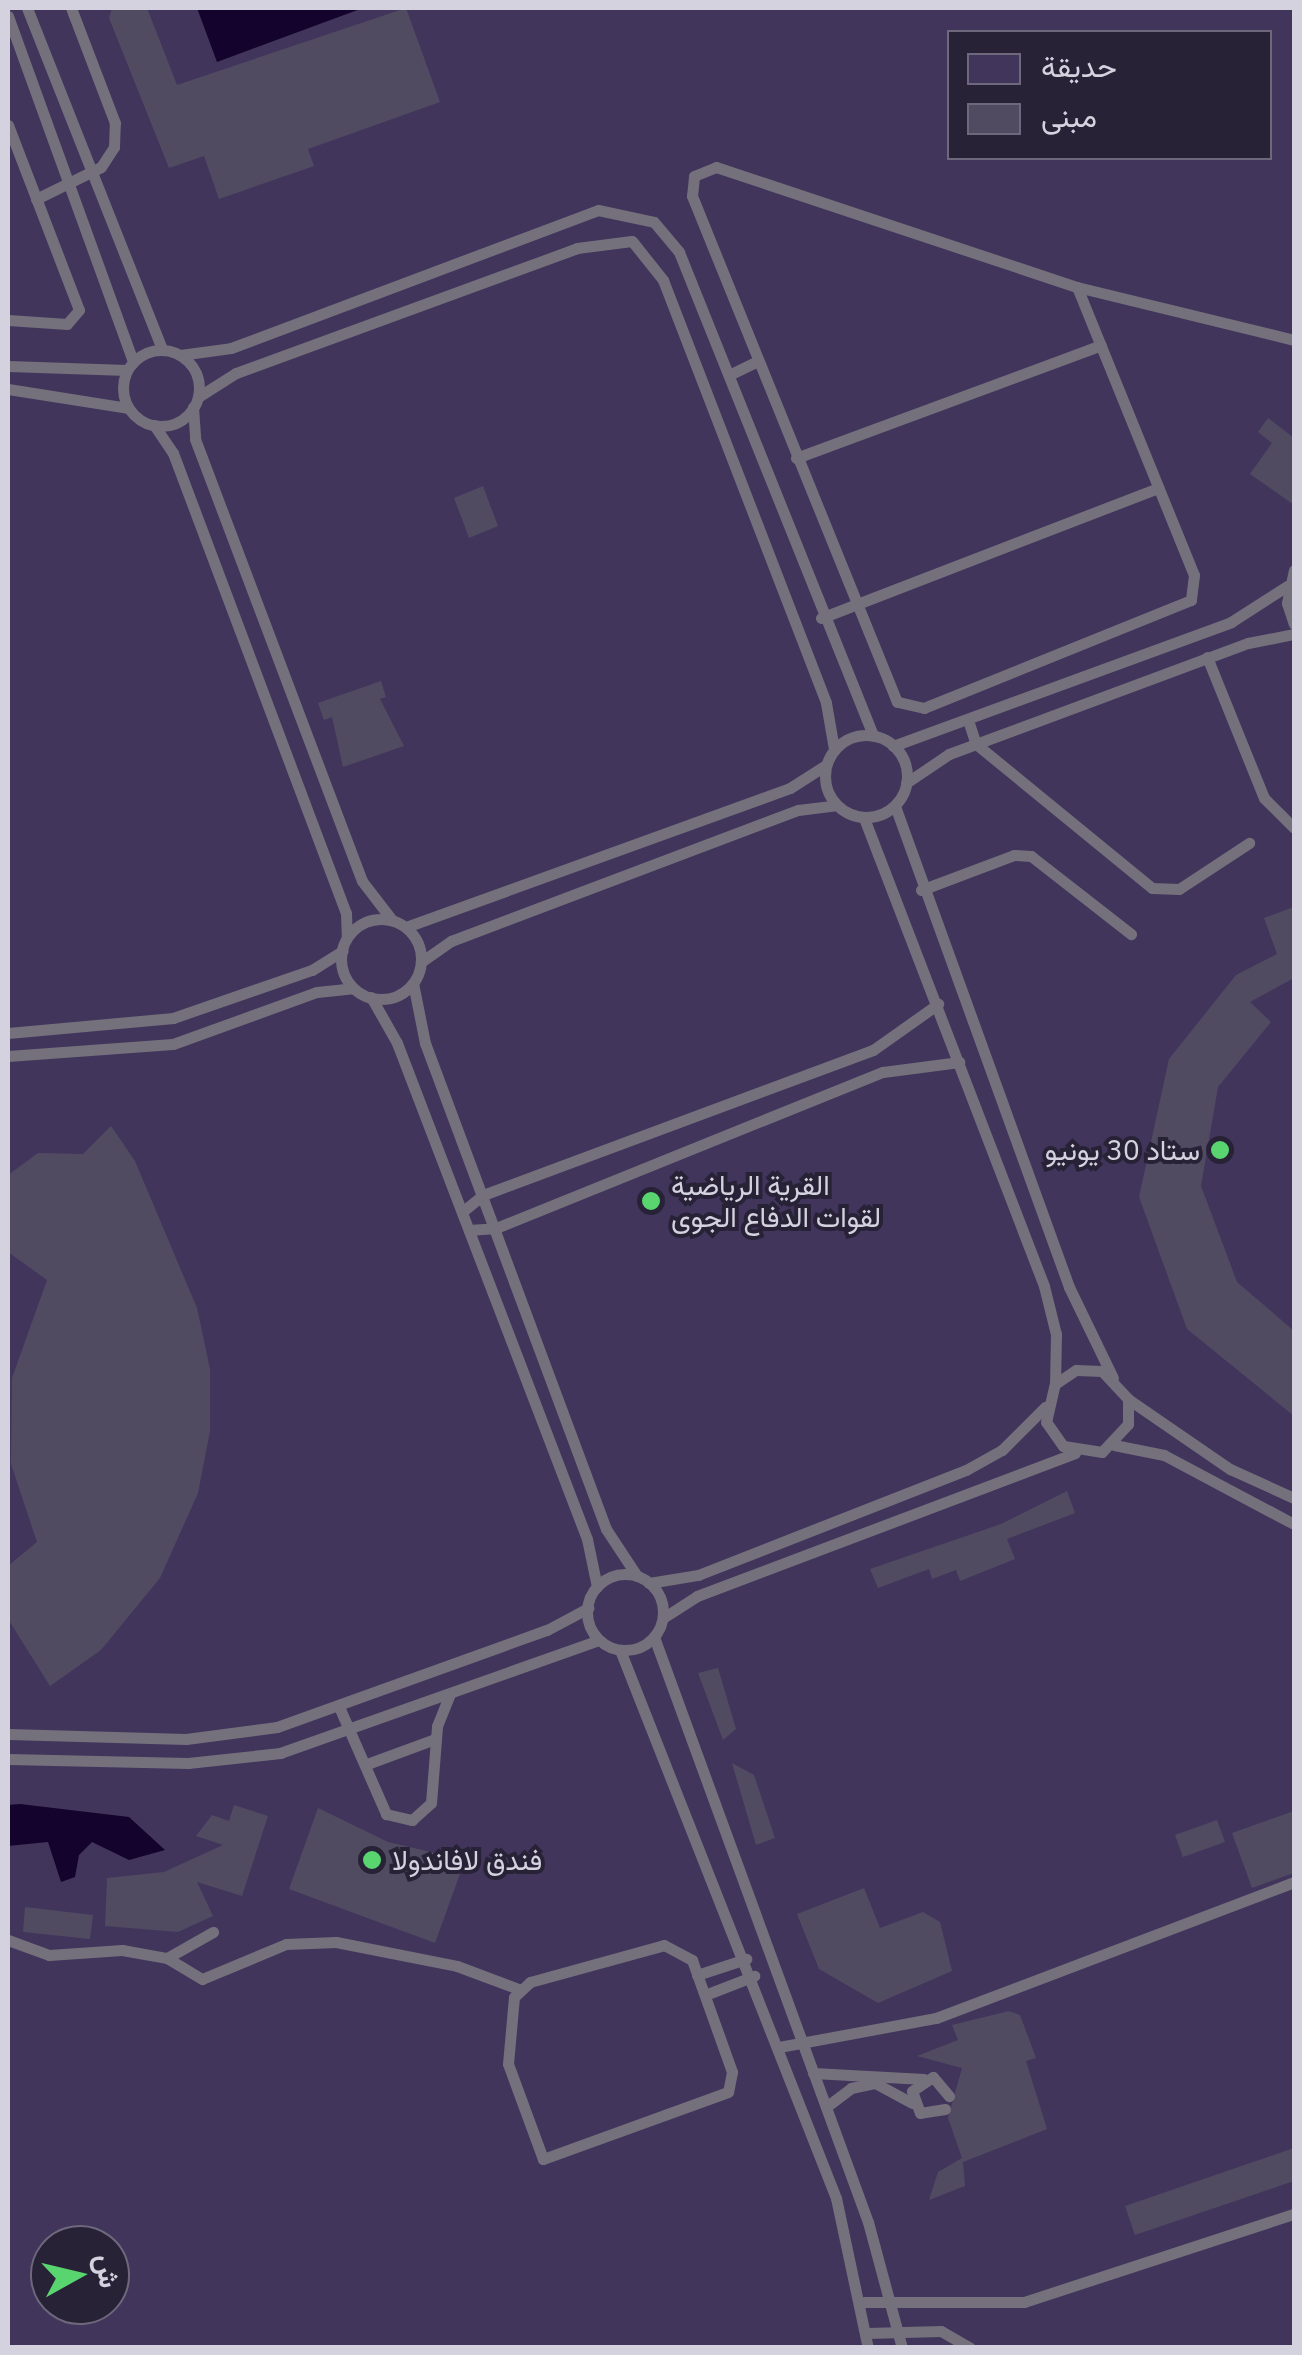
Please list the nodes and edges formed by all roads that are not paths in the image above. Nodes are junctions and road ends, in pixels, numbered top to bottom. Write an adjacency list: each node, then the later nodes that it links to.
1 (28, 8): 5 (lane)
2 (72, 8): 5 (lane)
3 (8, 16): 6 (lane)
4 (8, 125): 7 (lane)
5 (91, 174): 6 (lane); 12 (lane)
6 (71, 184): 7 (lane); 16 (lane)
7 (36, 199): 9 (lane)
8 (1077, 287): 10 (lane); 11 (lane); 14 (lane)
9 (8, 320)
10 (1294, 340)
11 (1101, 345): 22 (lane); 23 (lane)
12 (162, 350): 13 (lane); 16 (lane)
13 (180, 355): 17 (lane); 19 (lane)
14 (758, 361): 17 (lane); 22 (lane)
15 (8, 366): 16 (lane)
16 (130, 366): 20 (lane)
17 (729, 374): 27 (lane)
18 (8, 390): 20 (lane)
19 (196, 402): 21 (lane); 35 (lane); 44 (lane)
20 (128, 408): 21 (lane)
21 (154, 425): 47 (lane)
22 (796, 458): 26 (lane)
23 (1158, 488): 26 (lane); 26 (lane)
24 (1294, 570): 25 (lane)
25 (1287, 586): 28 (lane); 31 (lane)
26 (854, 605): 27 (lane)
27 (821, 618): 32 (lane)
28 (1294, 624)
29 (1294, 634): 30 (lane)
30 (1207, 657): 33 (lane); 41 (lane)
31 (968, 720): 33 (lane); 34 (lane)
32 (873, 736): 34 (lane); 35 (lane)
33 (976, 744): 37 (lane); 42 (lane)
34 (893, 746): 37 (lane)
35 (834, 749): 36 (lane)
36 (826, 765): 38 (lane); 45 (lane)
37 (906, 782): 39 (lane)
38 (836, 805): 40 (lane); 49 (lane)
39 (895, 806): 40 (lane); 43 (lane)
40 (864, 818): 53 (lane)
41 (1294, 828)
42 (1249, 844)
43 (921, 890): 46 (lane); 61 (lane)
44 (392, 920): 45 (lane); 47 (lane)
45 (406, 926): 49 (lane)
46 (1131, 934)
47 (347, 937): 48 (lane)
48 (342, 952): 51 (lane); 54 (lane)
49 (421, 962): 50 (lane)
50 (413, 984): 52 (lane); 57 (lane)
51 (353, 988): 52 (lane); 55 (lane)
52 (371, 998): 58 (lane)
53 (938, 1004): 56 (lane); 57 (lane)
54 (8, 1033)
55 (8, 1056)
56 (959, 1062): 59 (lane); 62 (lane)
57 (483, 1196): 58 (lane); 59 (lane)
58 (462, 1212): 60 (lane)
59 (496, 1228): 60 (lane); 69 (lane)
60 (469, 1230): 70 (lane)
61 (1113, 1378): 62 (lane); 63 (lane)
62 (1055, 1384): 64 (lane)
63 (1128, 1398): 65 (lane); 67 (lane)
64 (1045, 1406): 66 (lane); 69 (lane)
65 (1114, 1445): 66 (lane); 68 (lane)
66 (1077, 1453): 72 (lane)
67 (1294, 1498)
68 (1294, 1524)
69 (643, 1580): 70 (lane); 72 (lane)
70 (597, 1587): 71 (lane)
71 (588, 1608): 74 (lane); 77 (lane)
72 (663, 1618): 73 (lane)
73 (654, 1637): 75 (lane); 92 (lane)
74 (599, 1640): 75 (lane); 76 (lane)
75 (620, 1650): 87 (lane)
76 (450, 1693): 78 (lane); 80 (lane)
77 (340, 1709): 78 (lane); 79 (lane)
78 (350, 1733): 81 (lane); 82 (lane)
79 (8, 1734)
80 (435, 1739): 82 (lane); 82 (lane)
81 (8, 1759)
82 (366, 1764)
83 (1294, 1882): 92 (lane)
84 (213, 1932): 86 (lane)
85 (8, 1940): 86 (lane)
86 (168, 1958): 90 (lane)
87 (746, 1958): 88 (lane); 89 (lane)
88 (697, 1975): 90 (lane); 91 (lane)
89 (754, 1976): 91 (lane); 93 (lane)
90 (521, 1990): 91 (lane)
91 (704, 1995)
92 (800, 2041): 93 (lane); 94 (lane)
93 (780, 2047): 100 (lane)
94 (813, 2072): 95 (lane); 97 (lane)
95 (924, 2078): 96 (lane); 96 (lane)
96 (912, 2102): 97 (lane)
97 (826, 2107): 99 (lane)
98 (1294, 2214): 99 (lane)
99 (892, 2300): 100 (lane); 101 (lane)
100 (864, 2302): 102 (lane)
101 (899, 2331): 102 (lane); 104 (lane); 105 (lane)
102 (867, 2333): 103 (lane)
103 (868, 2348)
104 (902, 2348)
105 (971, 2348)

